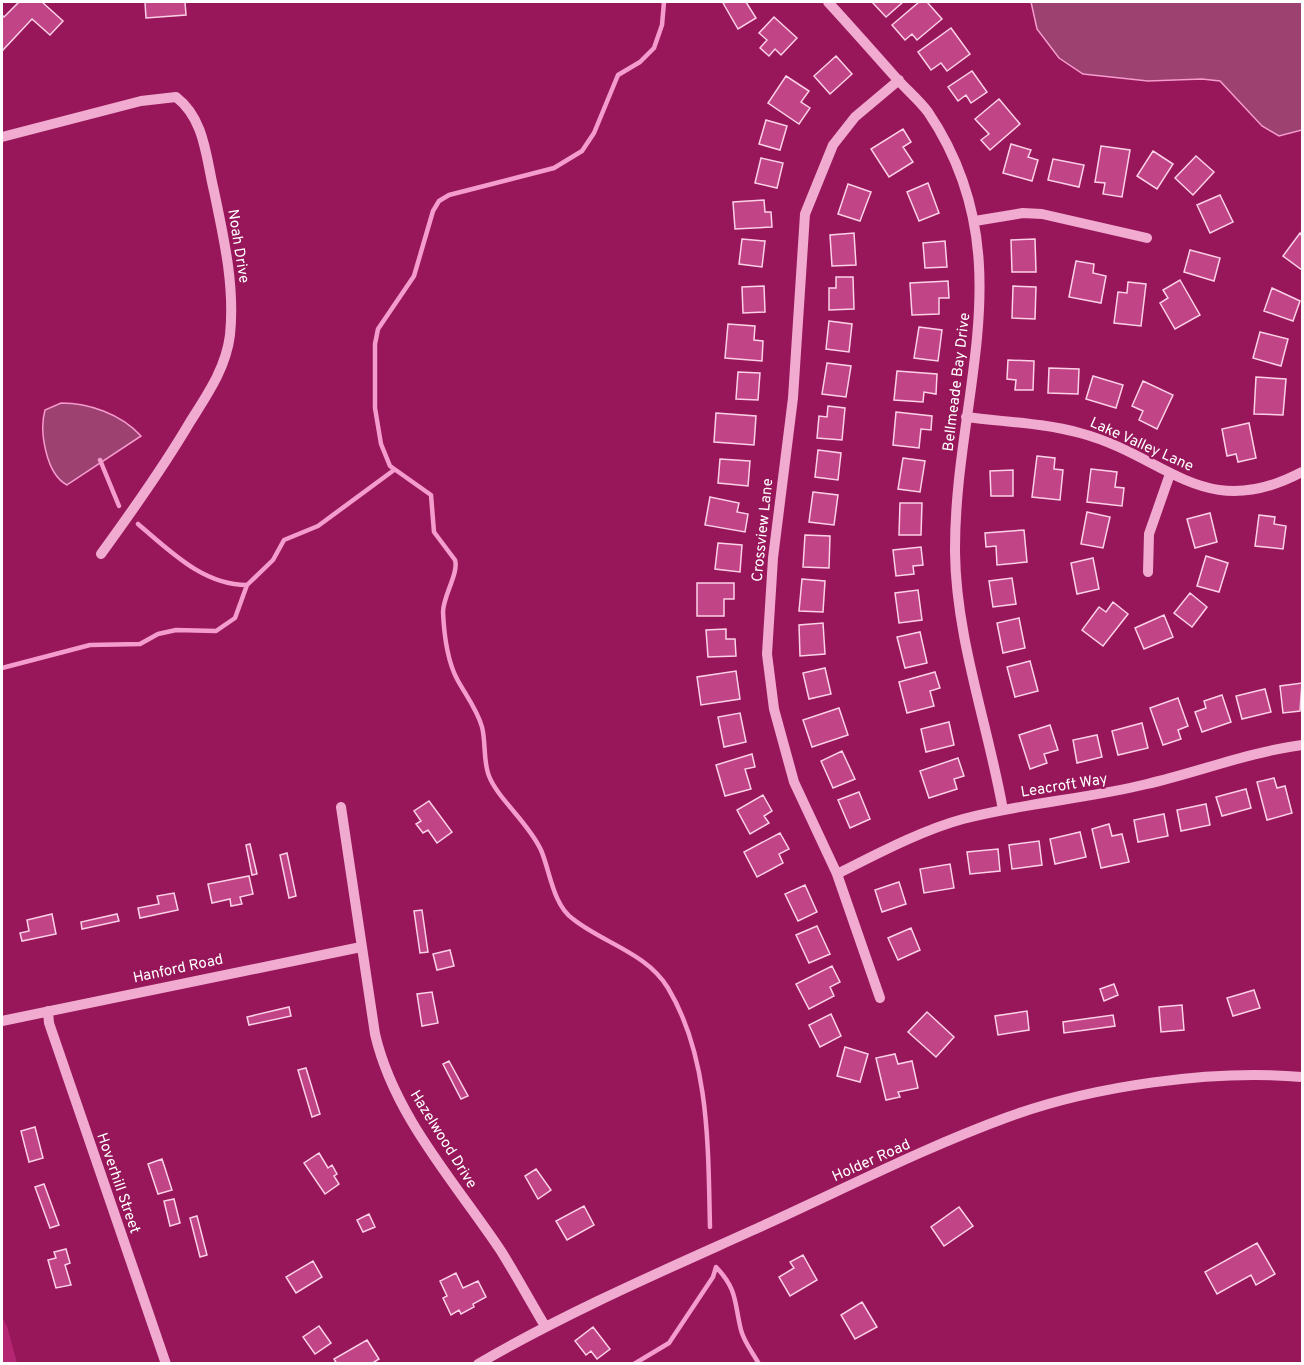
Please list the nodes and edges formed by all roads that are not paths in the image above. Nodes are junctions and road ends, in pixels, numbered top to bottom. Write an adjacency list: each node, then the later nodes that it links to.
1 (828, 2): 2 (street, Bellmeade Bay Drive)
2 (899, 80): 4 (street, Bellmeade Bay Drive); 14 (street, Crossview Lane)
3 (2, 137): 9 (street, Noah Drive)
4 (975, 221): 5 (street); 6 (street, Bellmeade Bay Drive)
5 (1147, 238)
6 (966, 417): 8 (street, Lake Valley Lane); 13 (street, Bellmeade Bay Drive)
7 (1302, 472): 8 (street, Lake Valley Lane)
8 (1170, 474): 10 (street)
9 (101, 554)
10 (1148, 572)
11 (1302, 745): 13 (street, Leacroft Way)
12 (341, 807): 15 (street, Hazelwood Drive)
13 (1003, 810): 14 (street, Leacroft Way)
14 (837, 874): 16 (street, Crossview Lane)
15 (361, 947): 17 (street, Hanford Road); 20 (street, Hazelwood Drive)
16 (880, 998)
17 (48, 1011): 18 (street, Hanford Road); 21 (street, Hoverhill Street)
18 (2, 1021)
19 (1302, 1077): 20 (street, Holder Road)
20 (544, 1326): 22 (street, Holder Road)
21 (166, 1364)
22 (478, 1364)

